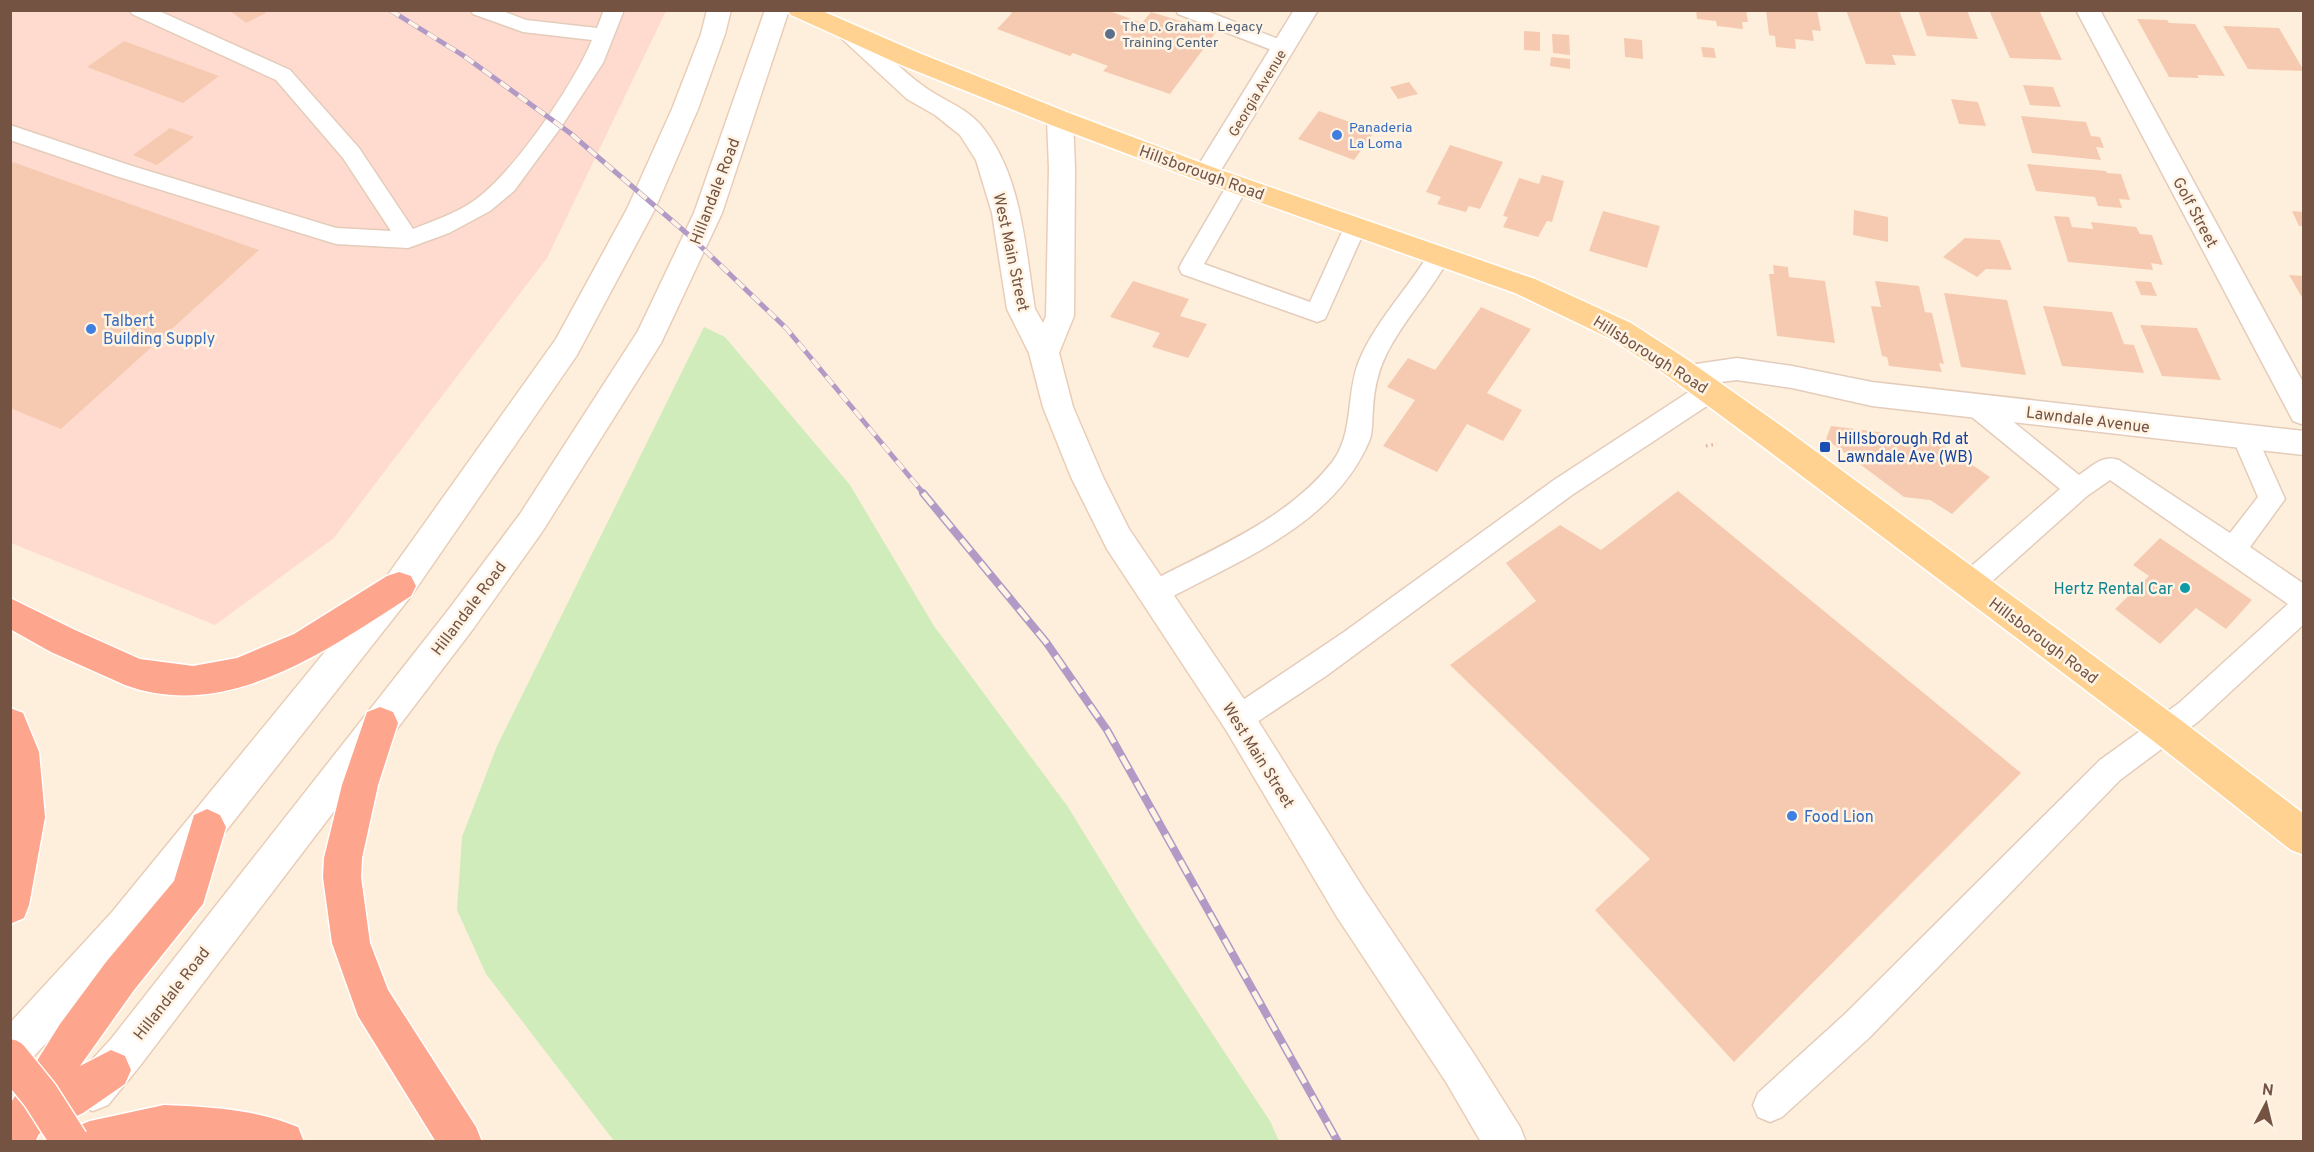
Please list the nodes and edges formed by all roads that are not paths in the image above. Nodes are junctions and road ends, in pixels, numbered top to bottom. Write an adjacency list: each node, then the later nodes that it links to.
1 (139, 10): 18 (lane)
2 (480, 10): 11 (lane)
3 (614, 10): 11 (lane)
4 (719, 10): 29 (main road)
5 (777, 10): 35 (main road, Hillandale Road)
6 (799, 10): 10 (main road, Hillsborough Road)
7 (1185, 10): 12 (lane)
8 (1306, 10): 12 (main road, Georgia Avenue)
9 (2088, 10): 23 (main road, Golf Street)
10 (849, 32): 13 (main road, Hillsborough Road); 20 (main road, West Main Street)
11 (604, 35): 18 (lane)
12 (1284, 48): 15 (main road, Georgia Avenue)
13 (1060, 119): 15 (main road, Hillsborough Road); 20 (main road)
14 (10, 132): 18 (lane)
15 (1206, 174): 16 (main road, Hillsborough Road)
16 (1238, 185): 17 (main road, Hillsborough Road); 17 (lane)
17 (1355, 227): 19 (main road, Hillsborough Road)
18 (408, 240)
19 (1439, 256): 21 (main road, Hillsborough Road); 30 (lane)
20 (1044, 353): 30 (main road, West Main Street)
21 (1698, 383): 22 (main road, Lawndale Avenue); 28 (main road, Hillsborough Road); 34 (lane)
22 (1976, 406): 24 (main road, Lawndale Avenue); 26 (lane)
23 (2304, 413)
24 (2245, 437): 25 (main road, Lawndale Avenue); 27 (lane)
25 (2304, 443)
26 (2078, 489): 27 (lane); 28 (lane)
27 (2234, 549): 31 (lane)
28 (1970, 584): 37 (main road, Hillsborough Road)
29 (399, 586): 33 (highway); 38 (main road)
30 (1154, 593): 34 (main road, West Main Street)
31 (2304, 600)
32 (2304, 606): 37 (lane)
33 (10, 612)
34 (1238, 719): 49 (main road, West Main Street)
35 (380, 723): 44 (main road, Hillandale Road); 48 (highway)
36 (10, 724): 40 (highway)
37 (2164, 729): 39 (main road, Hillsborough Road); 43 (lane)
38 (207, 827): 41 (main road); 44 (highway)
39 (2304, 837)
40 (10, 905)
41 (10, 1053)
42 (10, 1058): 45 (highway, bridge)
43 (1770, 1105)
44 (24, 1132)
45 (70, 1142)
46 (90, 1142): 47 (highway)
47 (283, 1142)
48 (461, 1142)
49 (1505, 1142)

